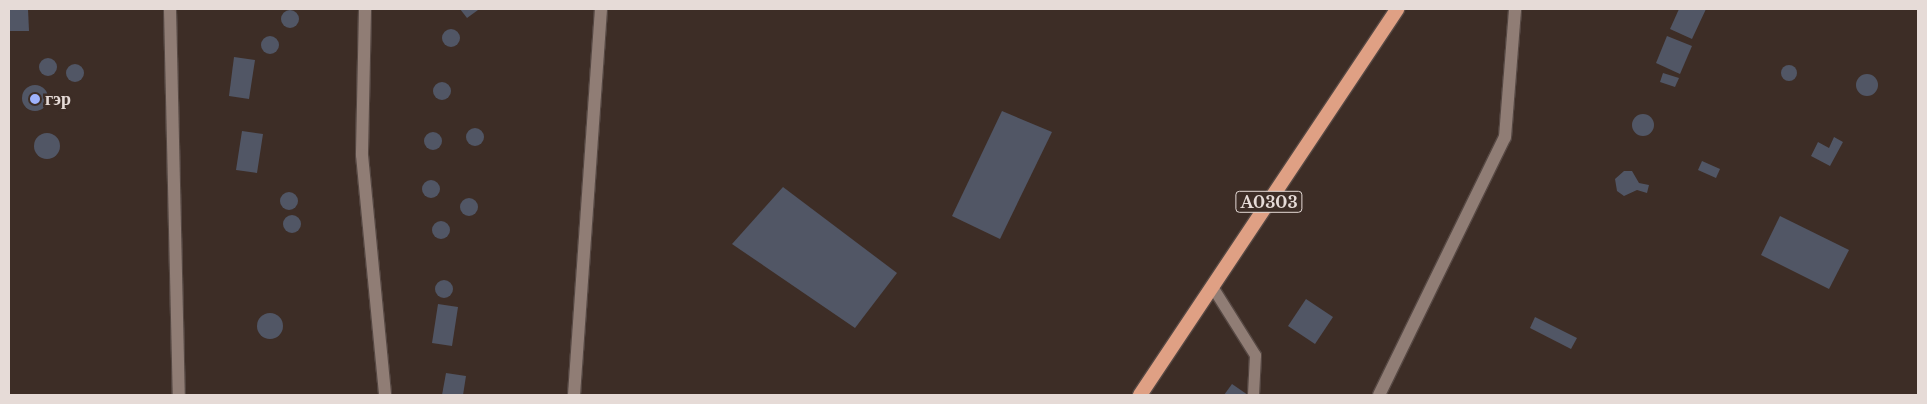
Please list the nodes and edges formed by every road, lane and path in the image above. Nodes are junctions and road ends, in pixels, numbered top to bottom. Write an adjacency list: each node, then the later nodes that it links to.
1 (170, 9): 7 (street)
2 (365, 9): 8 (street)
3 (601, 9): 9 (street)
4 (1397, 9): 6 (highway, A0303)
5 (1515, 9): 12 (street)
6 (1213, 288): 10 (highway, A0303); 11 (lane)
7 (179, 395)
8 (385, 395)
9 (574, 395)
10 (1140, 395)
11 (1253, 395)
12 (1379, 395)

